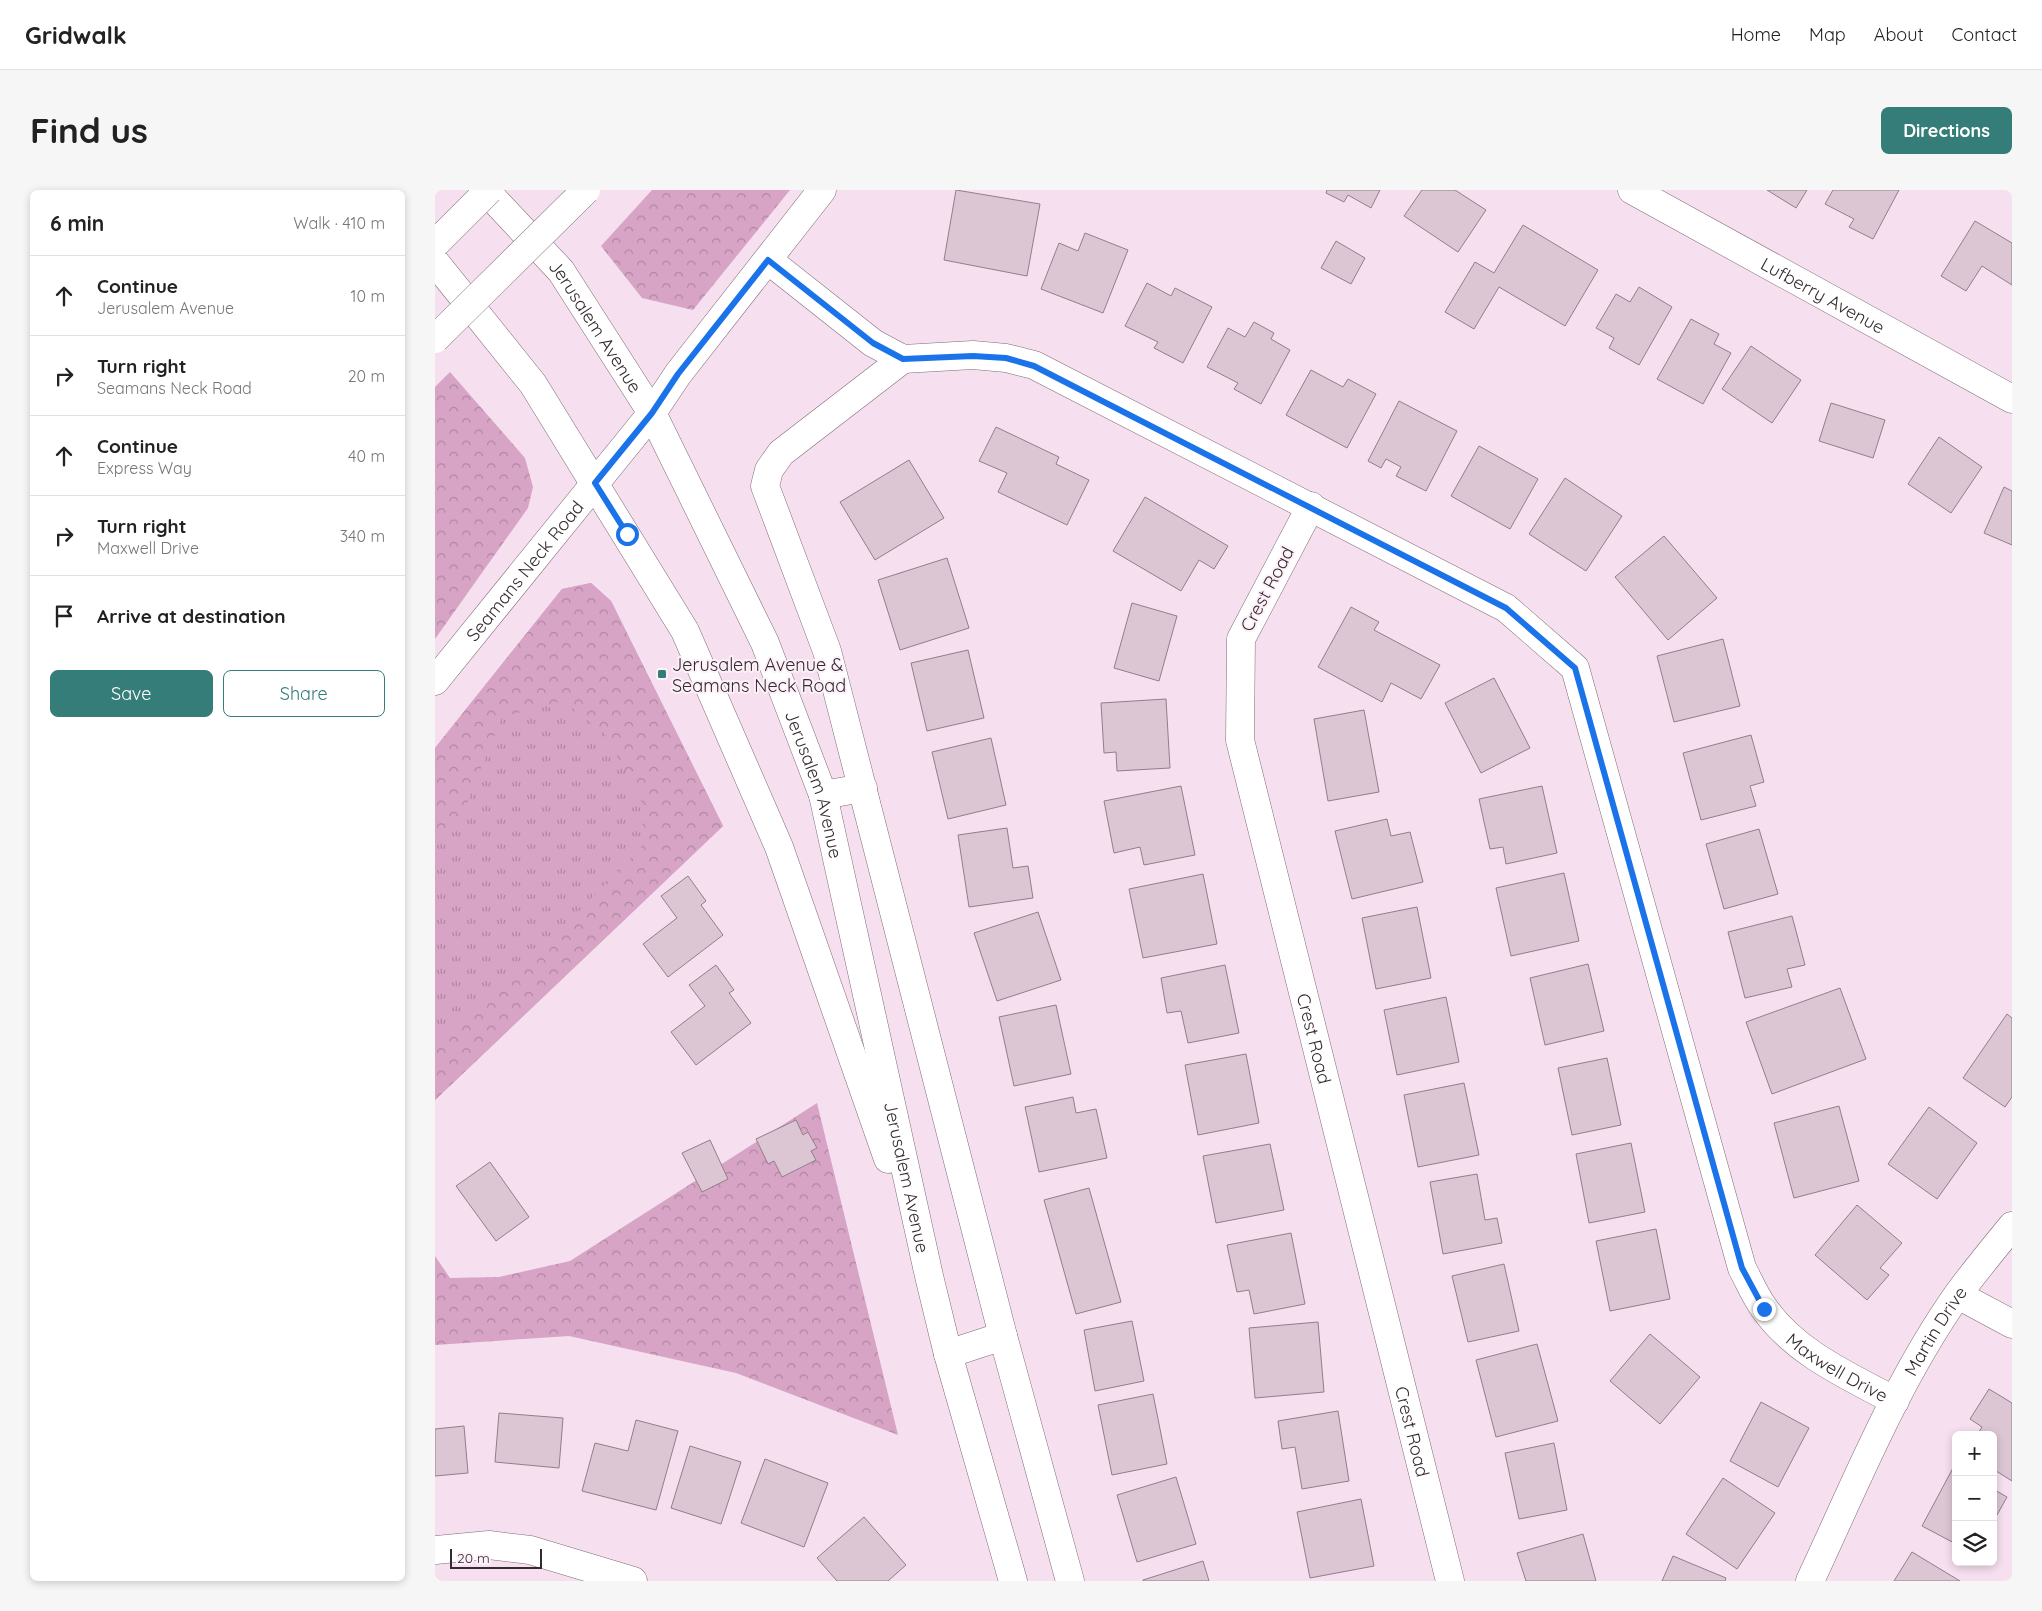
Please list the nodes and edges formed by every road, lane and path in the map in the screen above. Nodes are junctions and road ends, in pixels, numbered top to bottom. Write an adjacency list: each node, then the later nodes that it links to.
1 (487, 190): 5 (main road, bridge); 11 (main road, Jerusalem Avenue)
2 (586, 190): 8 (main road, bridge)
3 (822, 190): 6 (main road, Seamans Neck Road)
4 (1633, 190): 10 (main road, Lufberry Avenue)
5 (435, 244)
6 (768, 260): 9 (main road); 11 (main road, Seamans Neck Road)
7 (435, 262): 12 (main road, Jerusalem Avenue)
8 (435, 339)
9 (903, 359): 13 (main road, Maxwell Drive); 15 (main road)
10 (2012, 399)
11 (652, 413): 12 (main road, Seamans Neck Road); 16 (main road, Jerusalem Avenue)
12 (595, 483): 14 (main road, Seamans Neck Road); 18 (main road, Jerusalem Avenue)
13 (1311, 506): 23 (main road, Maxwell Drive); 28 (main road, Crest Road)
14 (435, 681)
15 (863, 788): 16 (main road); 21 (main road)
16 (823, 796): 18 (main road, Jerusalem Avenue)
17 (2012, 1226): 19 (main road, Martin Drive)
18 (929, 1276): 22 (main road, Jerusalem Avenue)
19 (1958, 1295): 20 (main road); 23 (main road, Martin Drive)
20 (2012, 1324)
21 (1003, 1336): 22 (main road); 27 (main road)
22 (948, 1354): 26 (main road, Jerusalem Avenue)
23 (1895, 1401): 29 (main road, Martin Drive)
24 (435, 1550): 25 (main road)
25 (633, 1581)
26 (1013, 1581)
27 (1070, 1581)
28 (1450, 1581)
29 (1810, 1581)

